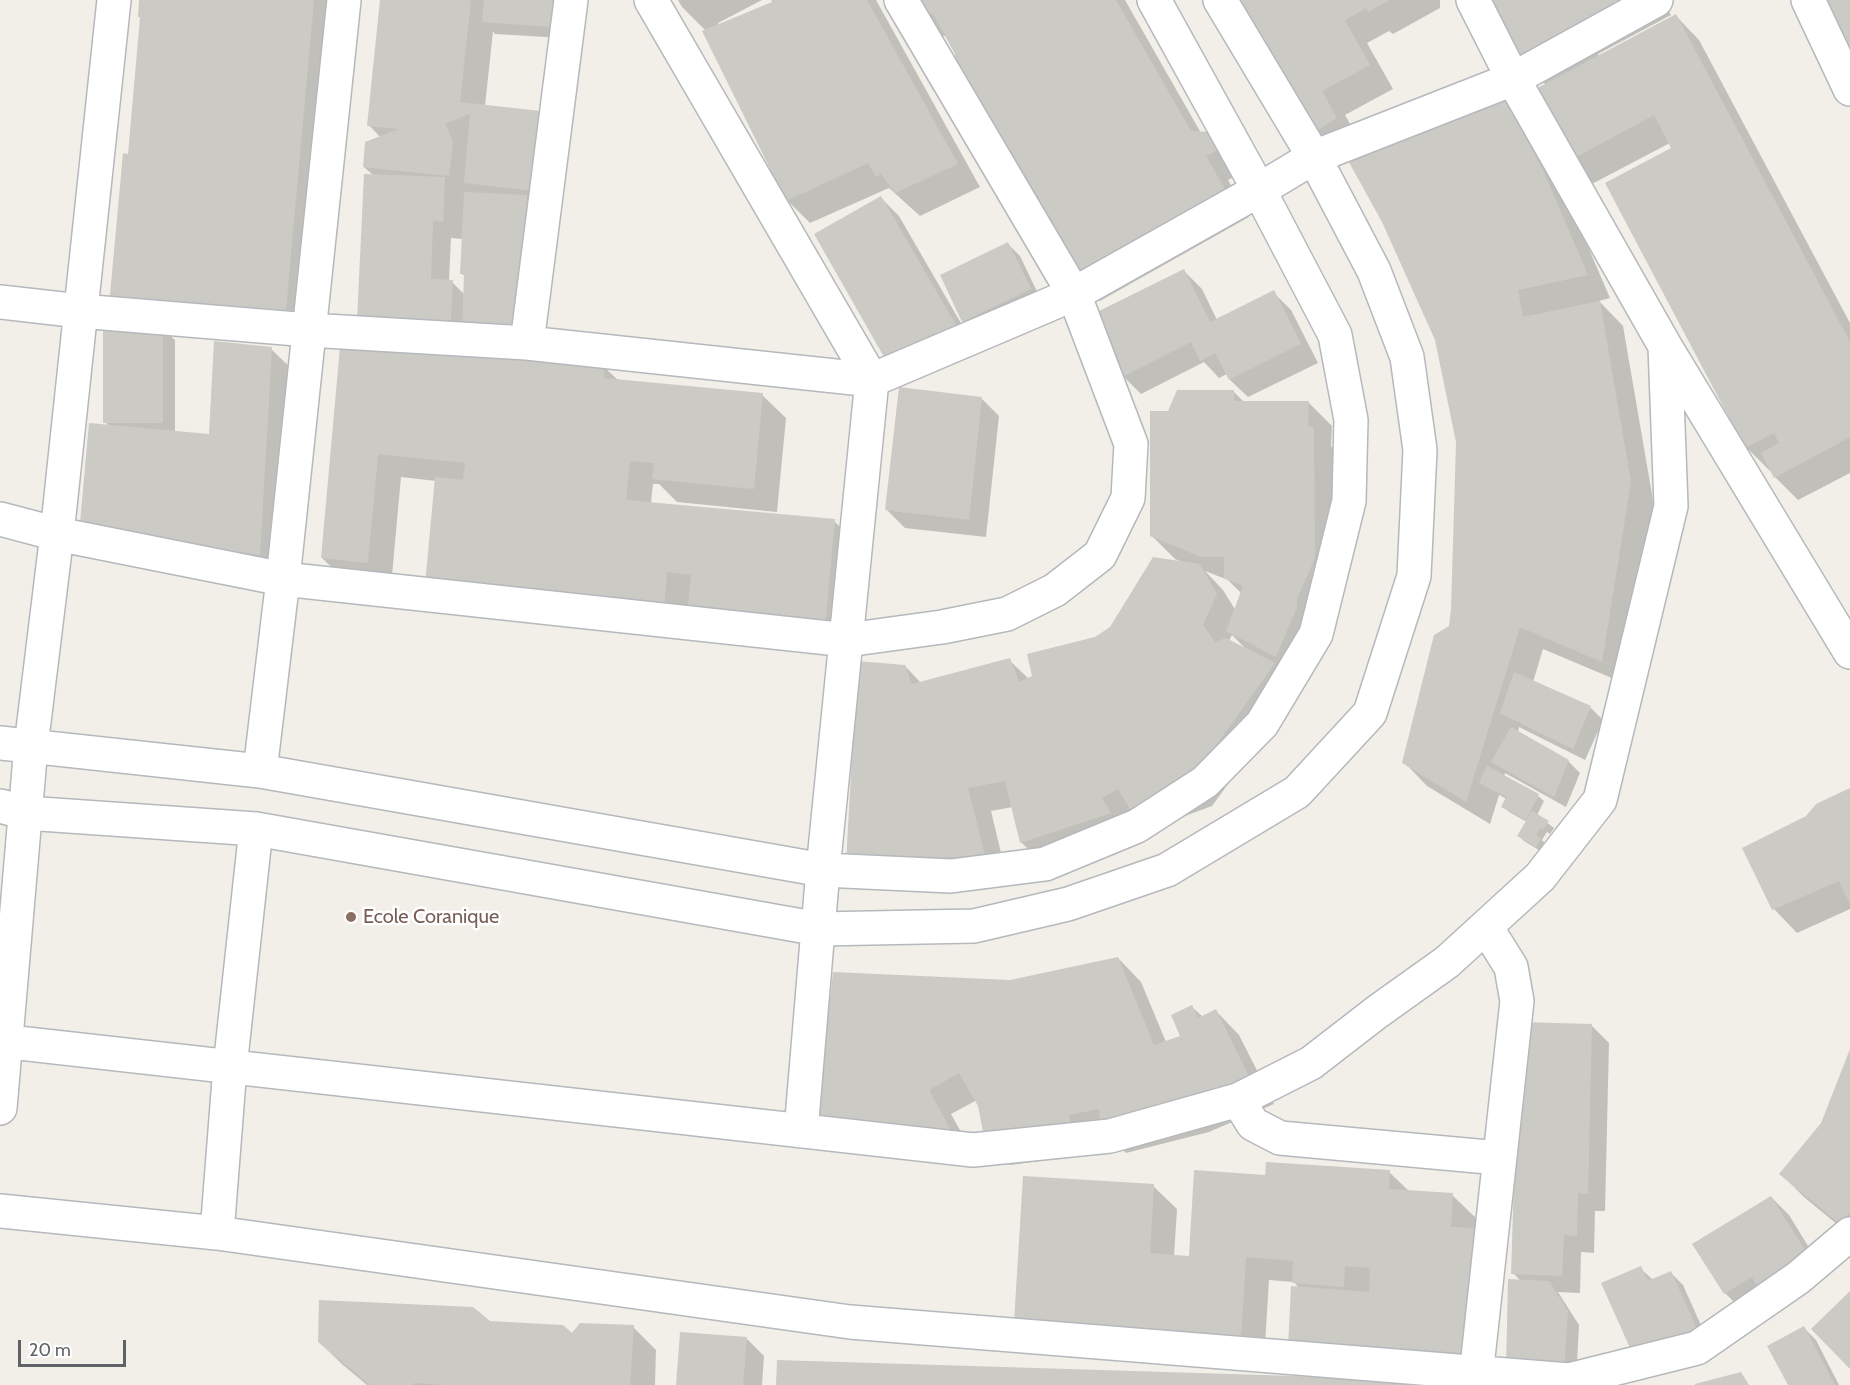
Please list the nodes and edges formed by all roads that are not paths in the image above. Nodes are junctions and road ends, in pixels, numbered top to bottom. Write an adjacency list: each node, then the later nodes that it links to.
1 (114, 0): 17 (street)
2 (344, 0): 18 (street)
3 (571, 0): 19 (street)
4 (651, 0): 21 (street)
5 (901, 0): 15 (street)
6 (1154, 0): 14 (street)
7 (1220, 0): 13 (street)
8 (1473, 0): 11 (street)
9 (1656, 0): 11 (street)
10 (1808, 0): 12 (street)
11 (1513, 79): 13 (street); 20 (street)
12 (1850, 88)
13 (1314, 157): 14 (street); 33 (street)
14 (1258, 190): 15 (street); 31 (street)
15 (1074, 294): 21 (street); 25 (street)
16 (0, 302): 17 (street)
17 (80, 311): 18 (street); 23 (street)
18 (309, 330): 19 (street); 24 (street)
19 (527, 343): 21 (street)
20 (1665, 346): 26 (street); 32 (street)
21 (872, 380): 25 (street)
22 (0, 519): 23 (street)
23 (57, 534): 24 (street); 27 (street)
24 (283, 579): 25 (street); 28 (street)
25 (847, 640): 31 (street)
26 (1850, 652)
27 (15, 744): 28 (street); 29 (street)
28 (260, 771): 31 (street)
29 (13, 809): 30 (street); 34 (street)
30 (256, 829): 33 (street); 35 (street)
31 (823, 870): 33 (street)
32 (1486, 927): 36 (street); 39 (street)
33 (819, 929): 38 (street)
34 (3, 1042): 35 (street); 37 (street)
35 (230, 1067): 38 (street); 41 (street)
36 (1238, 1100): 38 (street); 39 (street)
37 (0, 1108)
38 (801, 1131)
39 (1499, 1158): 43 (street)
40 (0, 1211): 41 (street)
41 (217, 1233): 43 (street)
42 (1850, 1234): 43 (street)
43 (1475, 1379)

